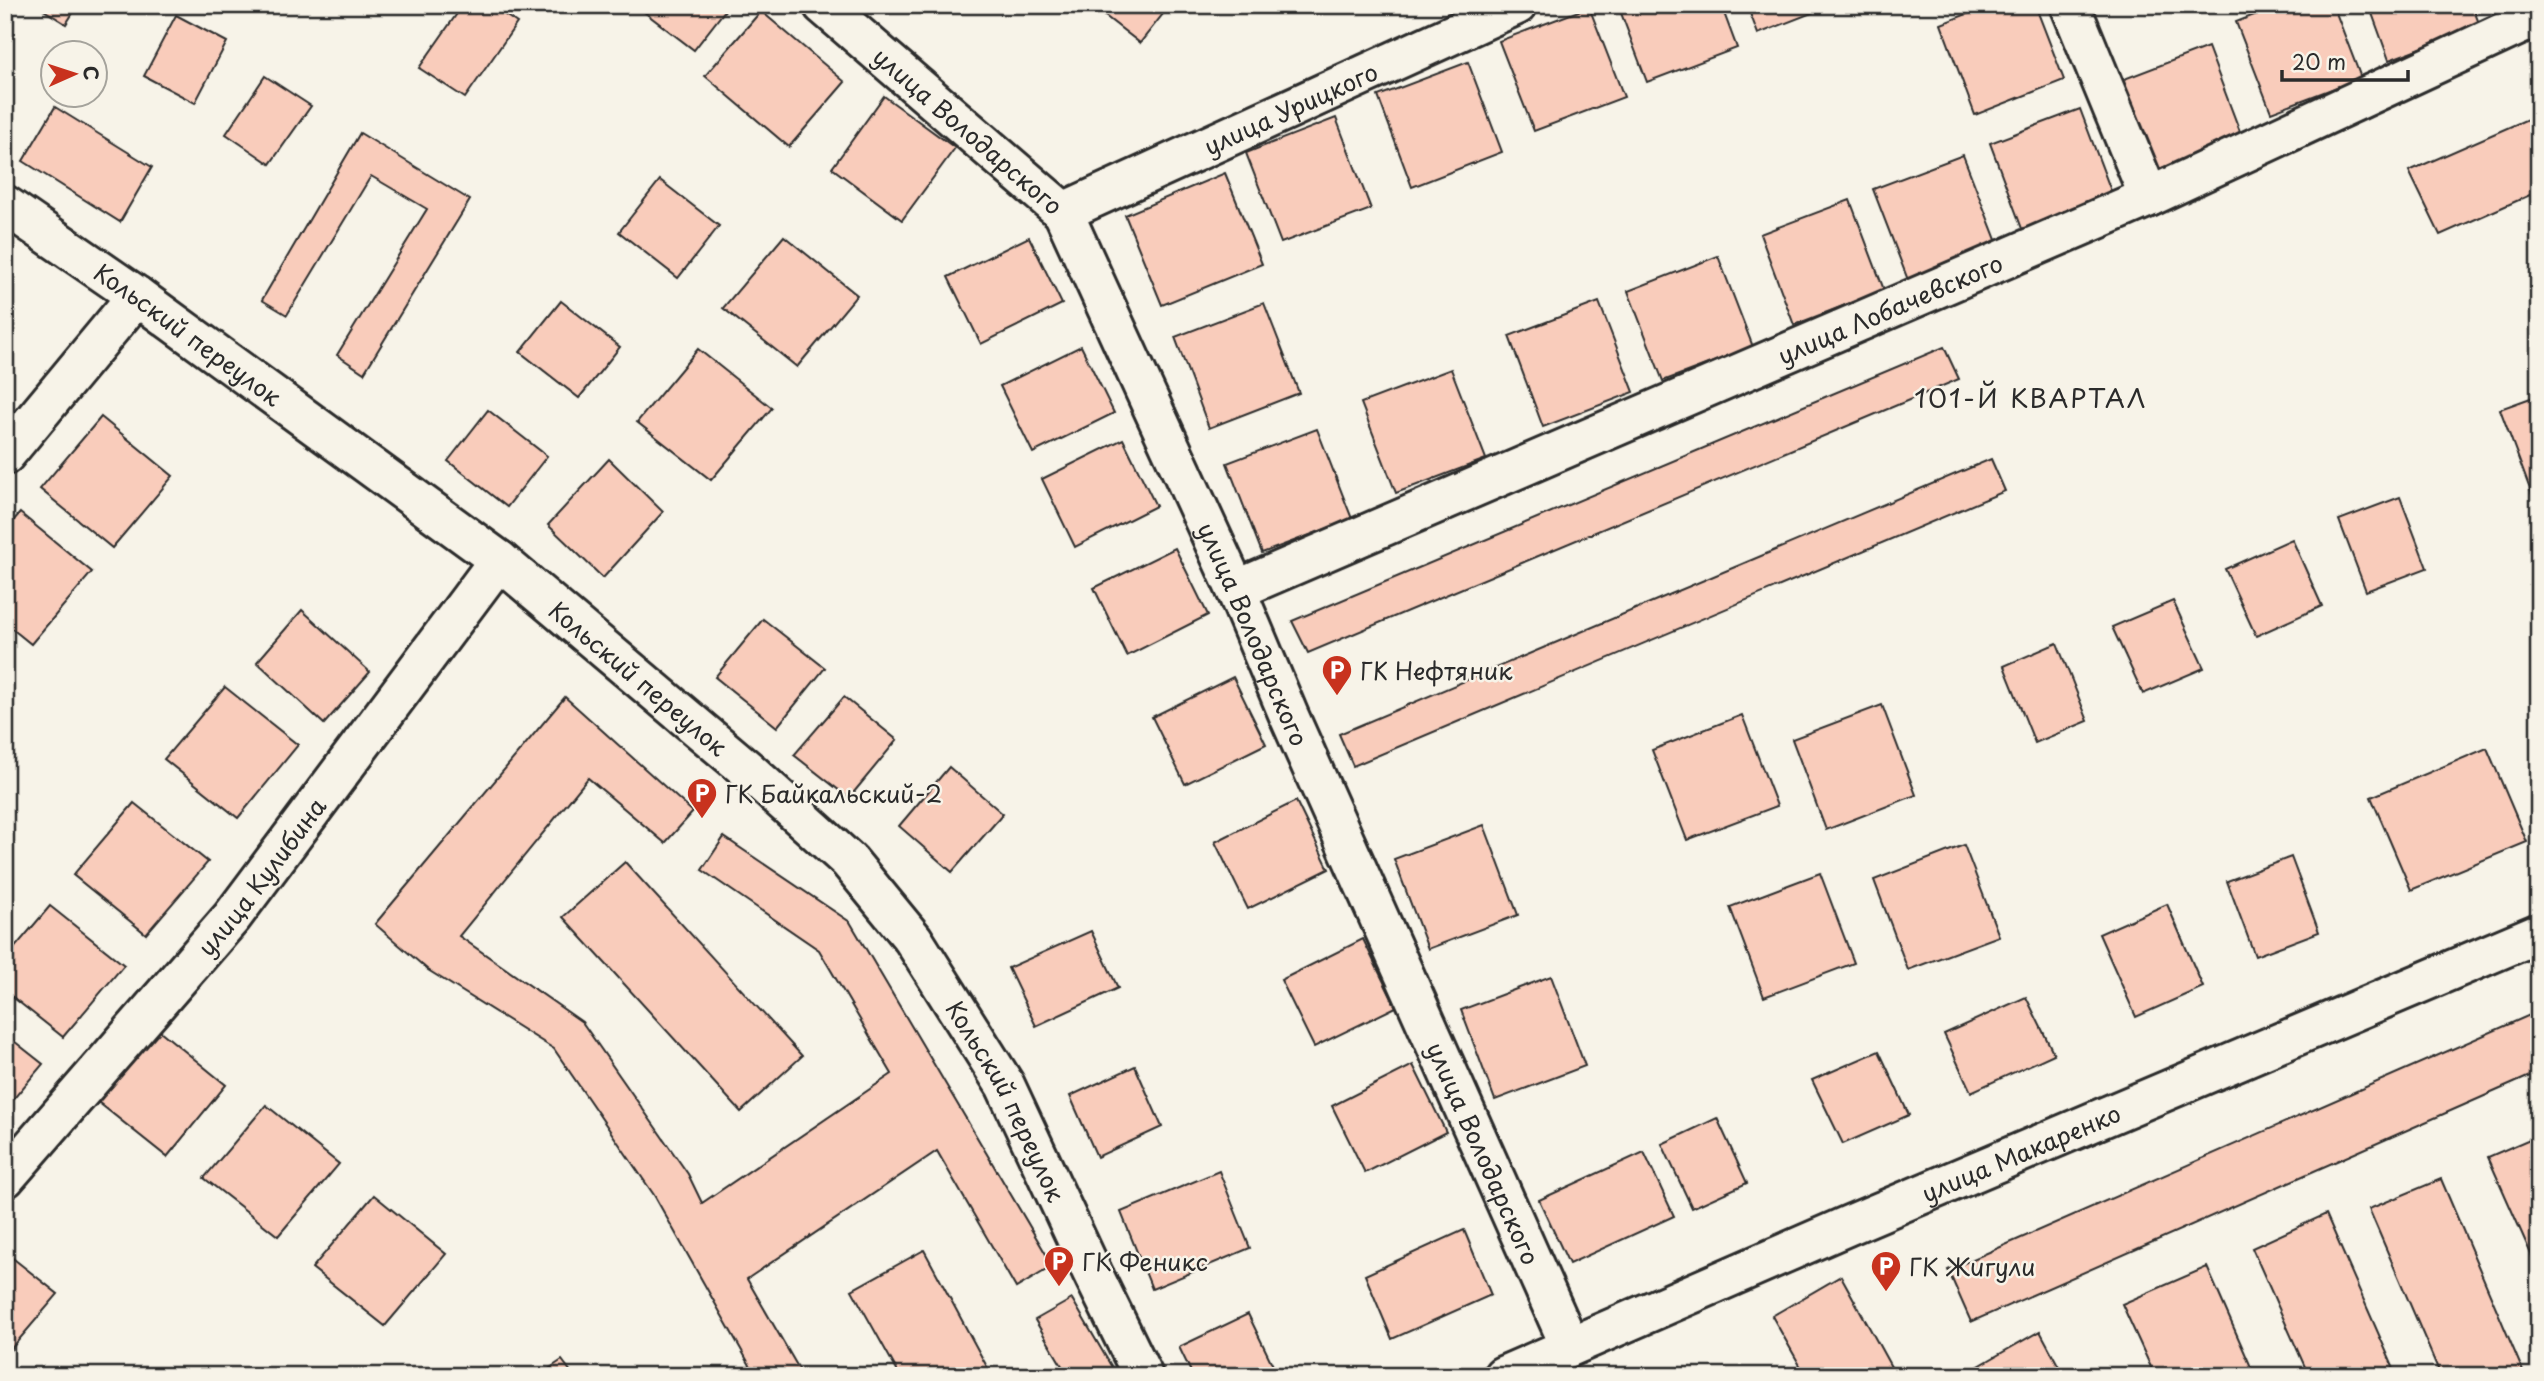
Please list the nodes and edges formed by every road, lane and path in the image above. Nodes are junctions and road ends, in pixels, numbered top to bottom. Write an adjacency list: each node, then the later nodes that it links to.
1 (823, 5): 7 (street, улица Володарского)
2 (1517, 5): 7 (street, улица Урицкого)
3 (2070, 5): 5 (street)
4 (2539, 16): 5 (street, улица Лобачевского)
5 (2149, 197): 11 (street, улица Лобачевского)
6 (5, 205): 8 (street, Кольский переулок)
7 (1063, 212): 11 (street, улица Володарского)
8 (137, 296): 9 (street); 10 (street, Кольский переулок)
9 (5, 455)
10 (499, 560): 13 (street, улица Кулибина); 15 (street, Кольский переулок)
11 (1236, 590): 14 (street, улица Володарского)
12 (2539, 933): 14 (street, улица Макаренко)
13 (5, 1178)
14 (1570, 1346): 16 (street, улица Макаренко)
15 (1143, 1376)
16 (1503, 1376)

